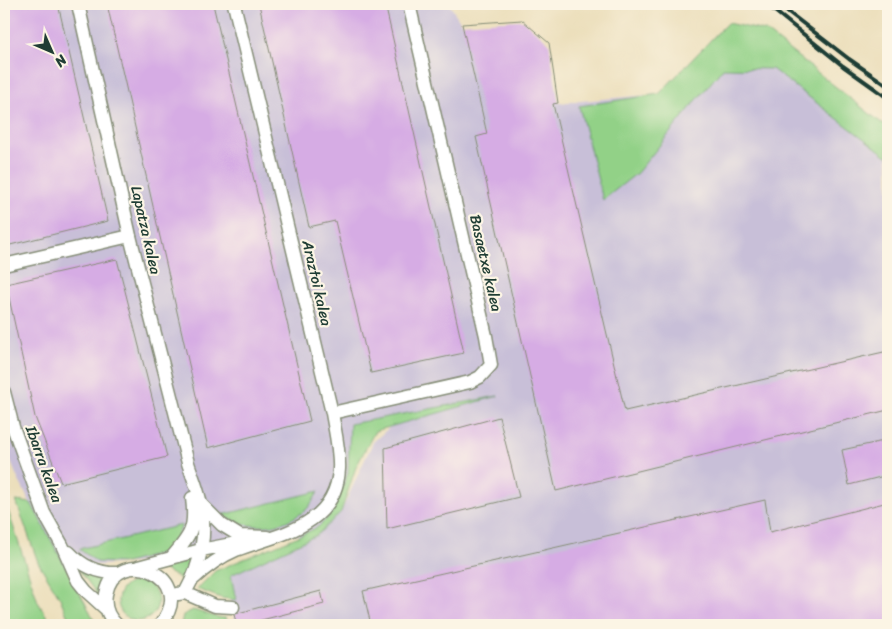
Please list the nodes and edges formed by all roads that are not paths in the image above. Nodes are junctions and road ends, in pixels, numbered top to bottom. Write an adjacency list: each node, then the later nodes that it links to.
1 (78, 4): 4 (street, Lapatza kalea)
2 (234, 4): 7 (street, Araztoi kalea)
3 (409, 4): 7 (street, Basaetxe kalea)
4 (130, 236): 5 (street); 8 (street, Lapatza kalea)
5 (4, 265)
6 (4, 392): 11 (street, Ibarra kalea)
7 (332, 413): 10 (street, Araztoi kalea)
8 (188, 463): 9 (street); 13 (street)
9 (201, 504): 10 (street); 12 (street)
10 (272, 538): 12 (street); 16 (street)
11 (62, 545): 15 (street, Ibarra kalea); 20 (street, Ibarra kalea)
12 (201, 550): 13 (street); 16 (street)
13 (171, 558): 14 (street)
14 (137, 567): 15 (street); 18 (street)
15 (119, 574): 20 (street)
16 (192, 580): 17 (street)
17 (185, 593): 18 (street); 19 (street)
18 (171, 595): 22 (street)
19 (233, 607)
20 (107, 616): 21 (street, Ibarra kalea)
21 (117, 625)
22 (160, 625)

